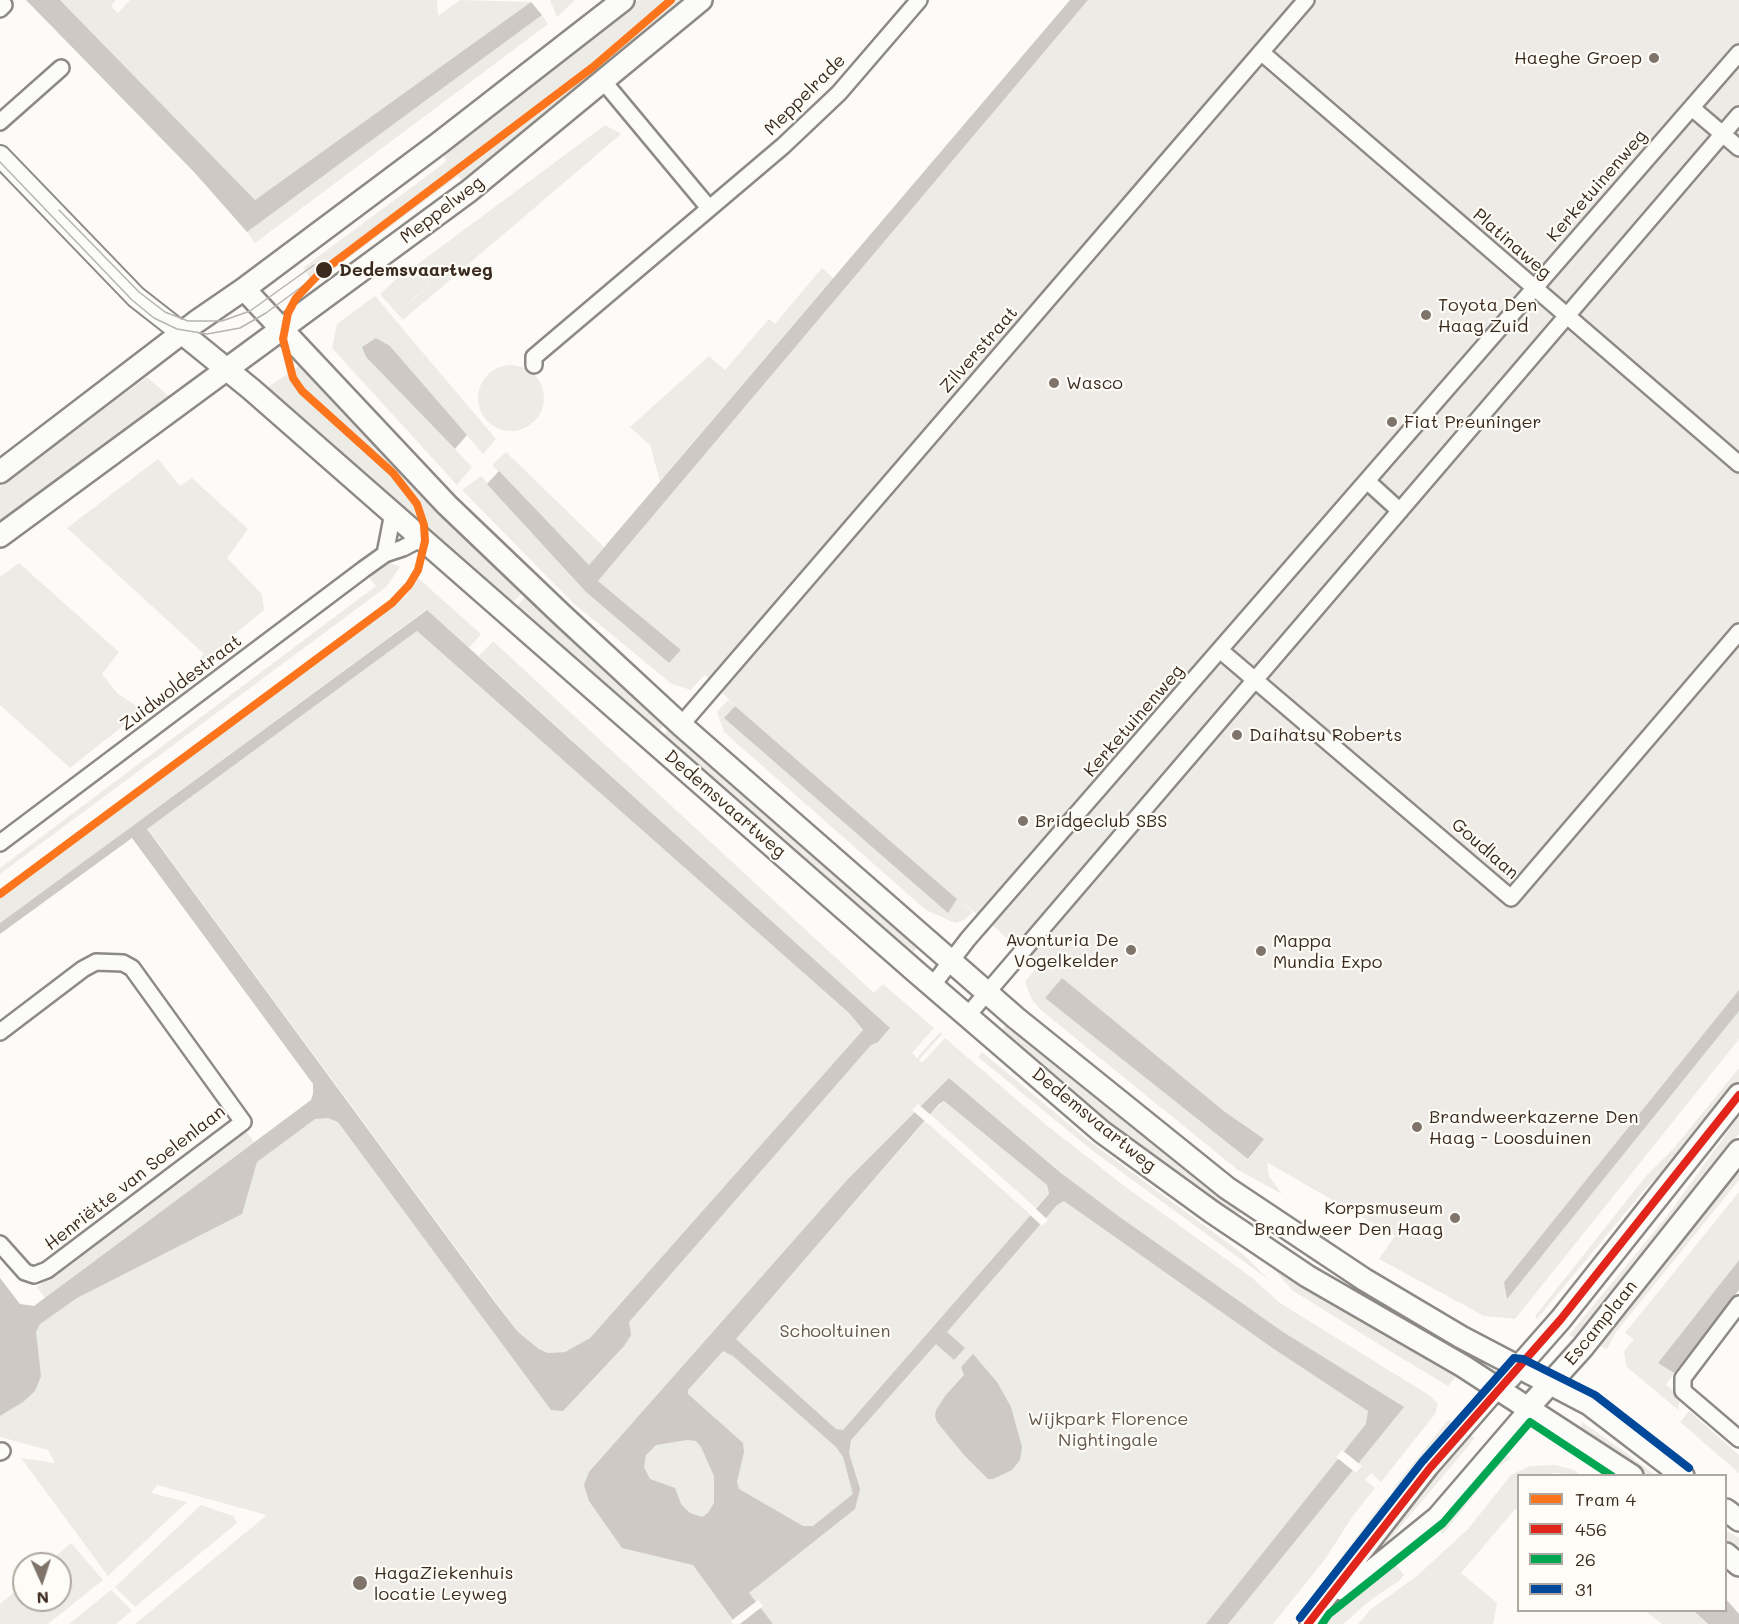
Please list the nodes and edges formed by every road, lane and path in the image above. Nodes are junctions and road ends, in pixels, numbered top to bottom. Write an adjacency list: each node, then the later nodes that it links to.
1 (623, 0): 17 (main road)
2 (701, 0): 8 (main road, Meppelweg)
3 (919, 0): 15 (street, Meppelrade)
4 (1306, 0): 5 (street, Zilverstraat)
5 (1261, 52): 16 (street, Platinaweg); 34 (street, Zilverstraat)
6 (1739, 53): 9 (street, Kerketuinenweg)
7 (61, 68): 11 (street)
8 (604, 82): 15 (street); 19 (main road, Meppelweg)
9 (1692, 108): 12 (street); 16 (street, Kerketuinenweg)
10 (1739, 115): 12 (street)
11 (0, 122)
12 (1723, 134): 13 (street); 18 (street)
13 (1739, 148)
14 (0, 156): 20 (street, Dedemsvaartweg)
15 (709, 207): 21 (street, Meppelrade)
16 (1533, 288): 18 (street, Platinaweg); 25 (street, Kerketuinenweg)
17 (244, 289): 19 (main road, Dedemsvaartweg); 20 (main road)
18 (1566, 316): 23 (street, Platinaweg); 26 (street)
19 (281, 330): 22 (main road, Meppelweg); 34 (main road, Dedemsvaartweg)
20 (182, 333): 22 (main road, Dedemsvaartweg); 24 (main road)
21 (534, 364)
22 (227, 370): 27 (main road, Dedemsvaartweg); 28 (main road, Meppelweg)
23 (1739, 464)
24 (0, 472)
25 (1366, 481): 26 (street); 32 (street, Kerketuinenweg)
26 (1400, 511): 33 (street)
27 (393, 513): 29 (main road, Dedemsvaartweg); 30 (street)
28 (0, 536)
29 (422, 538): 30 (street, Zuidwoldestraat); 37 (main road, Dedemsvaartweg)
30 (385, 554): 35 (street, Zuidwoldestraat)
31 (1739, 632): 33 (street, Goudlaan)
32 (1221, 651): 33 (street, Goudlaan); 36 (street, Kerketuinenweg)
33 (1257, 679): 38 (street)
34 (681, 724): 36 (main road, Dedemsvaartweg)
35 (0, 843)
36 (952, 962): 37 (street, Kerketuinenweg); 38 (main road, Dedemsvaartweg)
37 (932, 986): 39 (main road, Dedemsvaartweg)
38 (985, 992): 39 (street); 45 (main road, Dedemsvaartweg)
39 (967, 1016): 47 (main road, Dedemsvaartweg)
40 (0, 1032): 43 (street, Henriëtte van Soelenlaan)
41 (1739, 1095): 45 (main road, Escamplaan)
42 (1739, 1151): 46 (main road, Escamplaan)
43 (0, 1244)
44 (1739, 1304): 49 (street)
45 (1518, 1368): 46 (main road, Dedemsvaartweg); 47 (main road, Escamplaan)
46 (1550, 1384): 48 (main road, Escamplaan); 51 (main road, Dedemsvaartweg)
47 (1499, 1389): 48 (main road, Dedemsvaartweg); 56 (street, Escamplaan)
48 (1528, 1408): 50 (main road, Dedemsvaartweg); 56 (street, Escamplaan)
49 (1739, 1439)
50 (1629, 1474)
51 (1680, 1474)
52 (1727, 1512): 53 (main road)
53 (1739, 1521)
54 (1727, 1556): 55 (main road)
55 (1739, 1565)
56 (1322, 1607): 57 (street, Escamplaan)
57 (1308, 1624)

